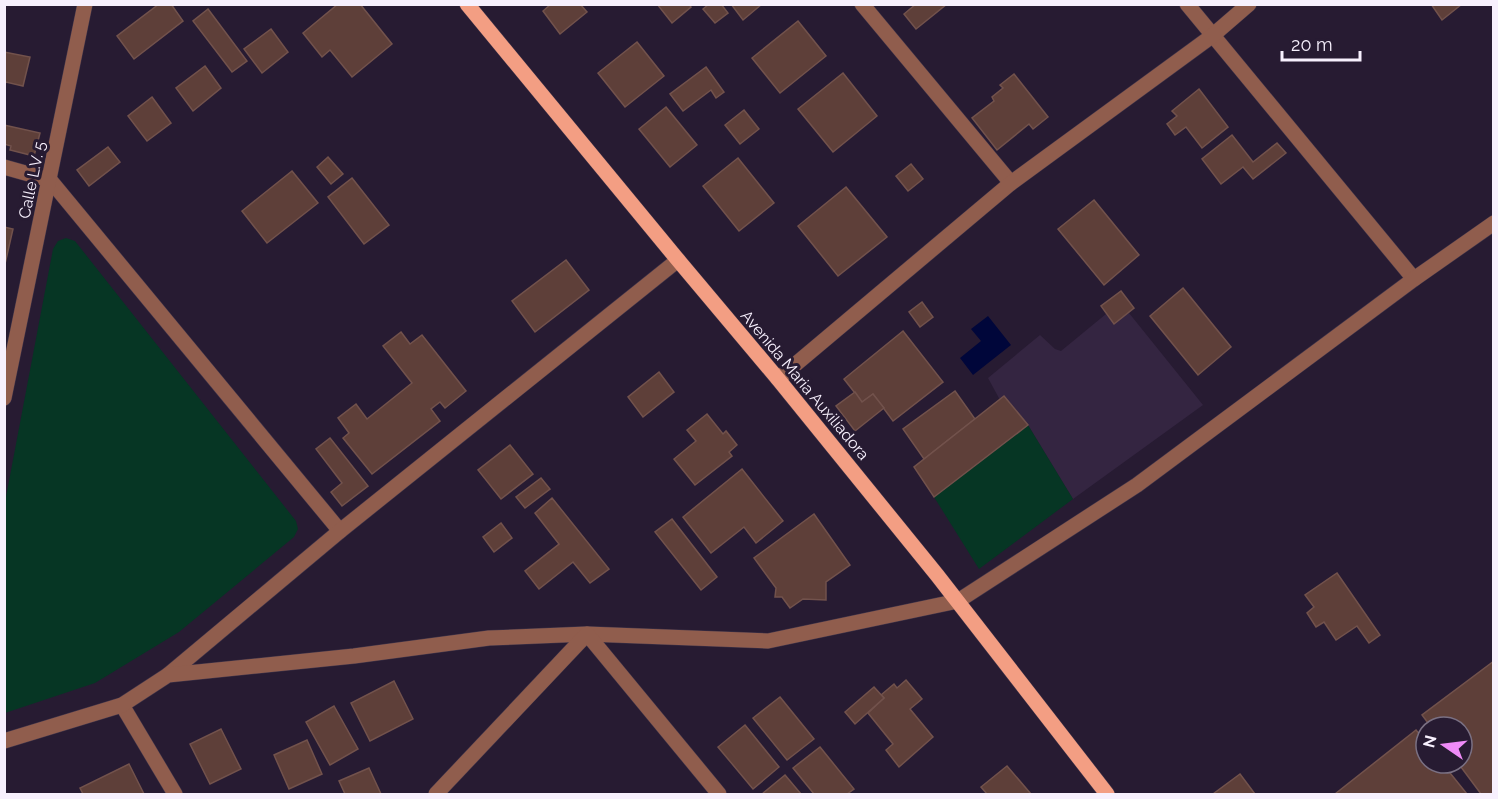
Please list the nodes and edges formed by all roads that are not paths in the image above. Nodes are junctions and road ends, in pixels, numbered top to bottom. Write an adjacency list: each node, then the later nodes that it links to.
1 (85, 4): 8 (street, Calle L.V. 5)
2 (467, 4): 11 (main road, Avenida Maria Auxiliadora)
3 (862, 4): 9 (street)
4 (1187, 4): 6 (street)
5 (1249, 4): 6 (street)
6 (1212, 36): 9 (street); 12 (street)
7 (4, 167): 8 (street)
8 (50, 180): 14 (street, Calle L.V. 5); 15 (street)
9 (1011, 183): 13 (street)
10 (1494, 223): 12 (street)
11 (678, 260): 13 (main road, Avenida Maria Auxiliadora); 15 (street)
12 (1414, 279): 16 (street)
13 (778, 379): 16 (main road, Avenida Maria Auxiliadora)
14 (4, 398)
15 (340, 531): 18 (street)
16 (958, 601): 17 (street); 24 (main road, Avenida Maria Auxiliadora)
17 (587, 634): 18 (street); 22 (street); 23 (street)
18 (168, 675): 19 (street)
19 (122, 705): 20 (street); 21 (street)
20 (4, 741)
21 (175, 795)
22 (436, 795)
23 (719, 795)
24 (1107, 795)

